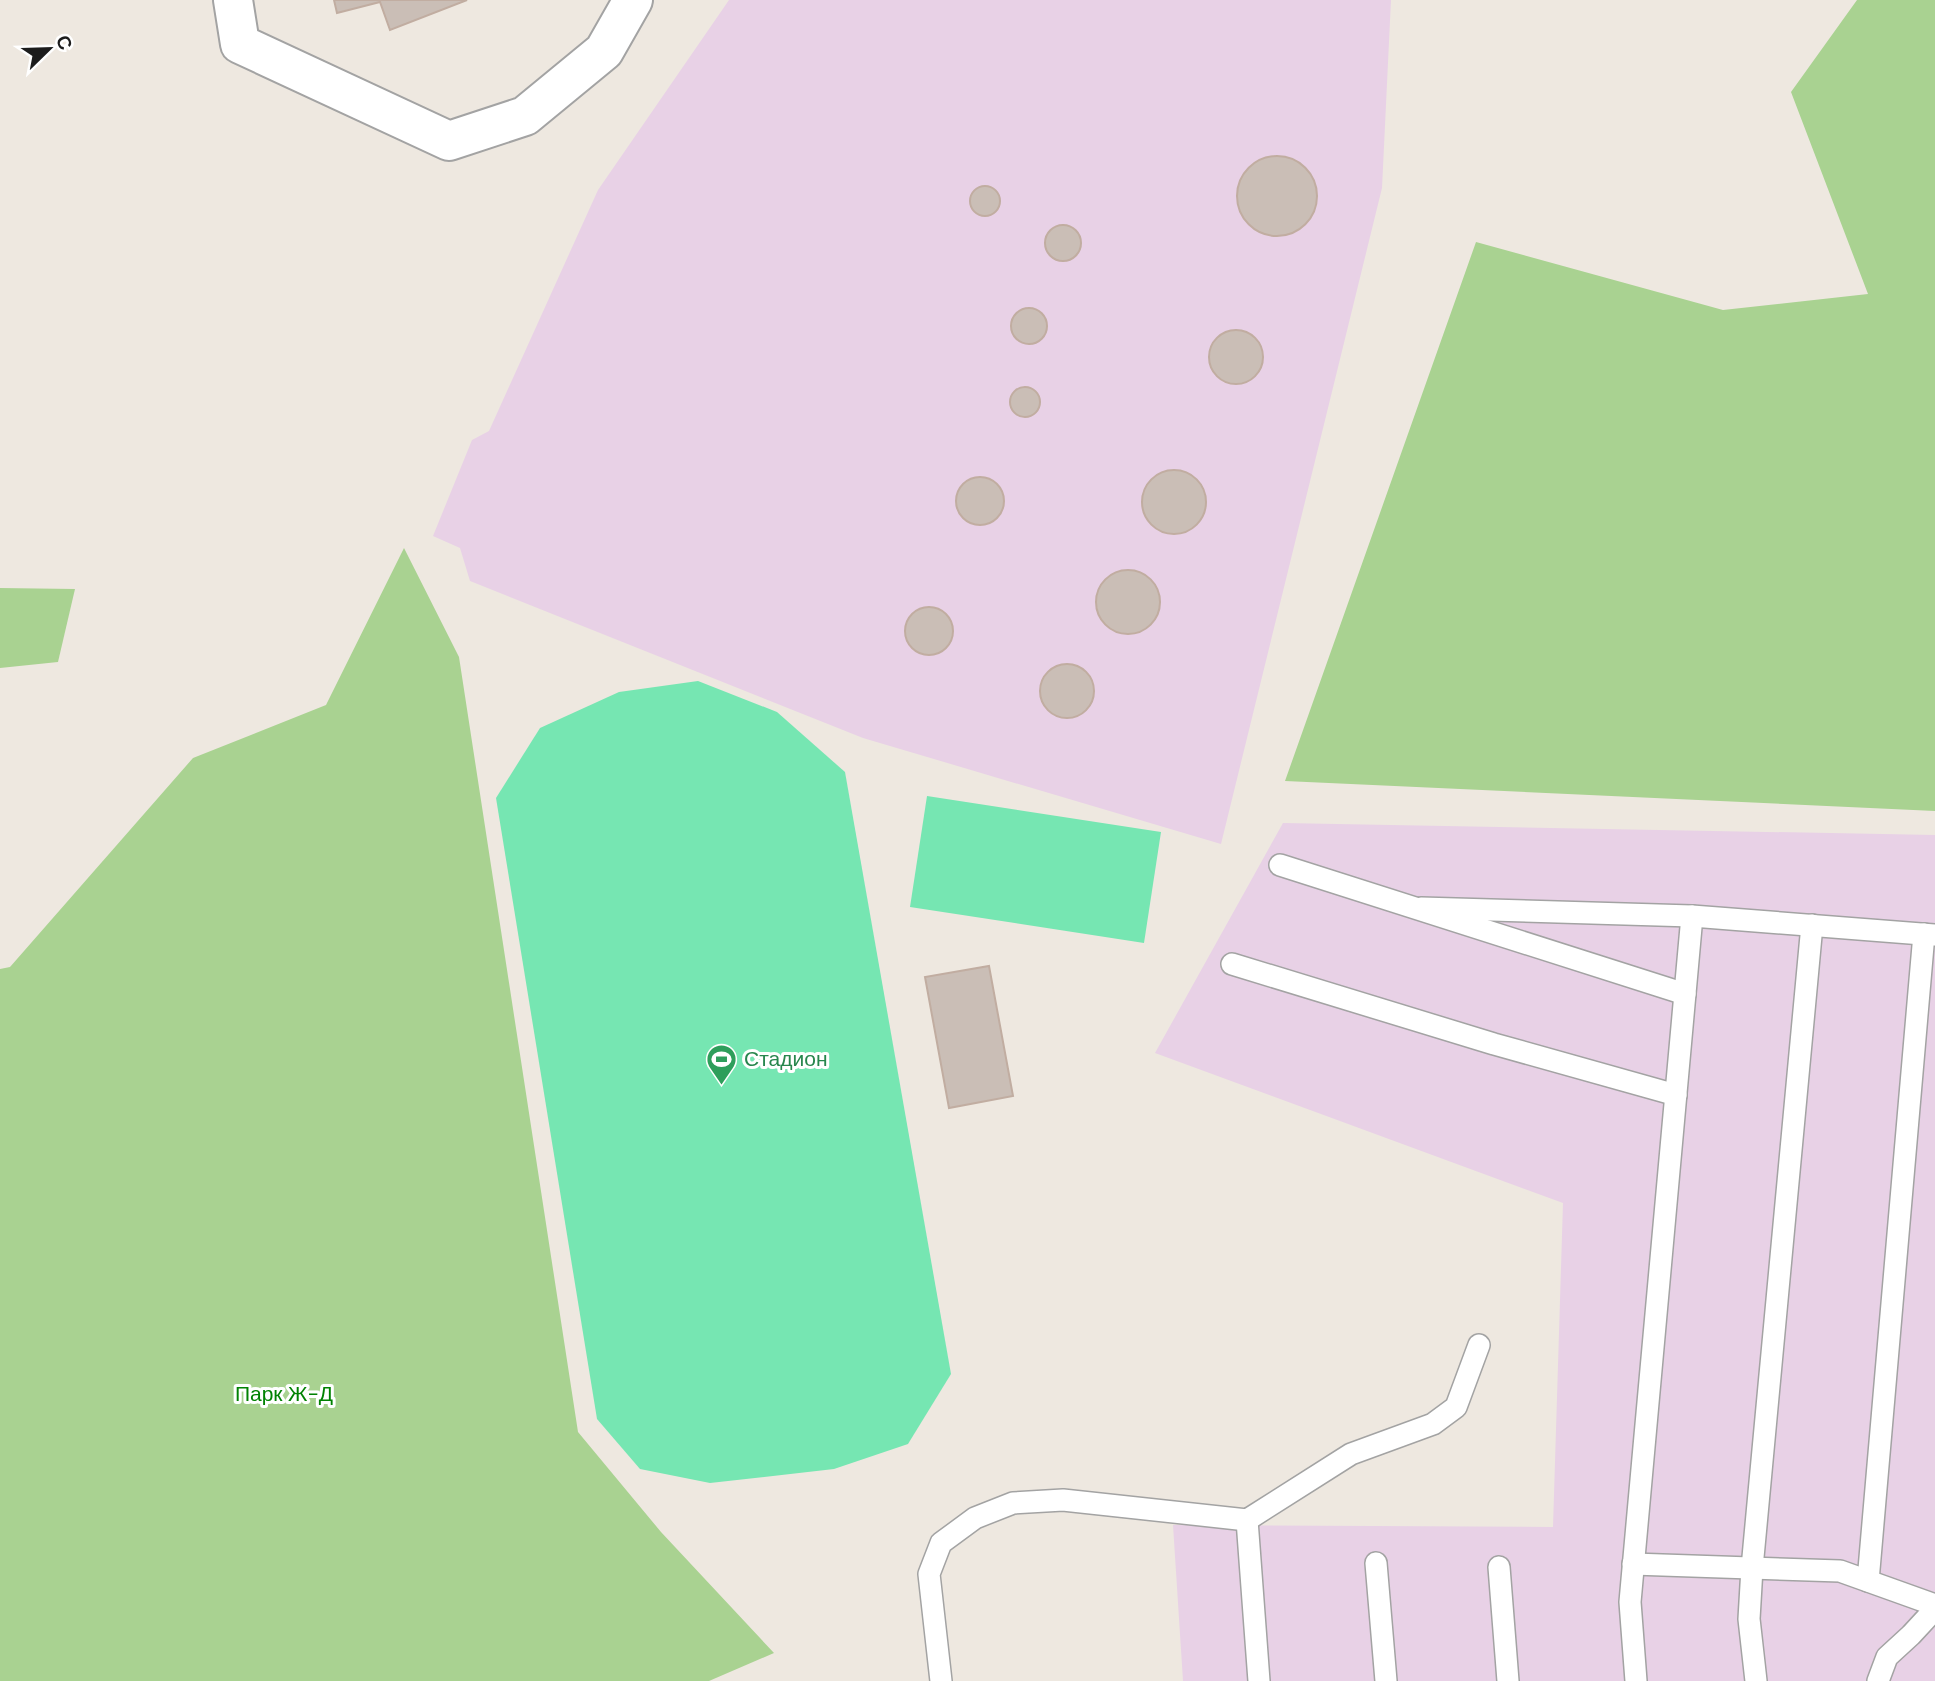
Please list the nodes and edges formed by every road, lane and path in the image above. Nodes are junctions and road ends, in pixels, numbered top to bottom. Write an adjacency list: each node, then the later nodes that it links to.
1 (233, 0): 2 (street)
2 (633, 0)
3 (1280, 865): 4 (lane)
4 (1421, 908): 5 (lane); 9 (lane)
5 (1692, 916): 6 (lane); 9 (lane)
6 (1812, 925): 7 (lane); 16 (lane)
7 (1929, 934): 17 (lane)
8 (1232, 964): 10 (lane)
9 (1685, 994): 10 (lane)
10 (1676, 1095): 14 (lane)
11 (1479, 1345): 12 (lane)
12 (1247, 1520): 19 (lane); 20 (lane)
13 (1376, 1563): 21 (lane)
14 (1633, 1564): 16 (lane); 23 (lane)
15 (1499, 1567): 22 (lane)
16 (1752, 1568): 17 (lane); 24 (lane)
17 (1868, 1581): 18 (lane)
18 (1935, 1607): 25 (lane)
19 (941, 1681)
20 (1259, 1681)
21 (1386, 1681)
22 (1508, 1681)
23 (1636, 1681)
24 (1756, 1681)
25 (1878, 1681)

